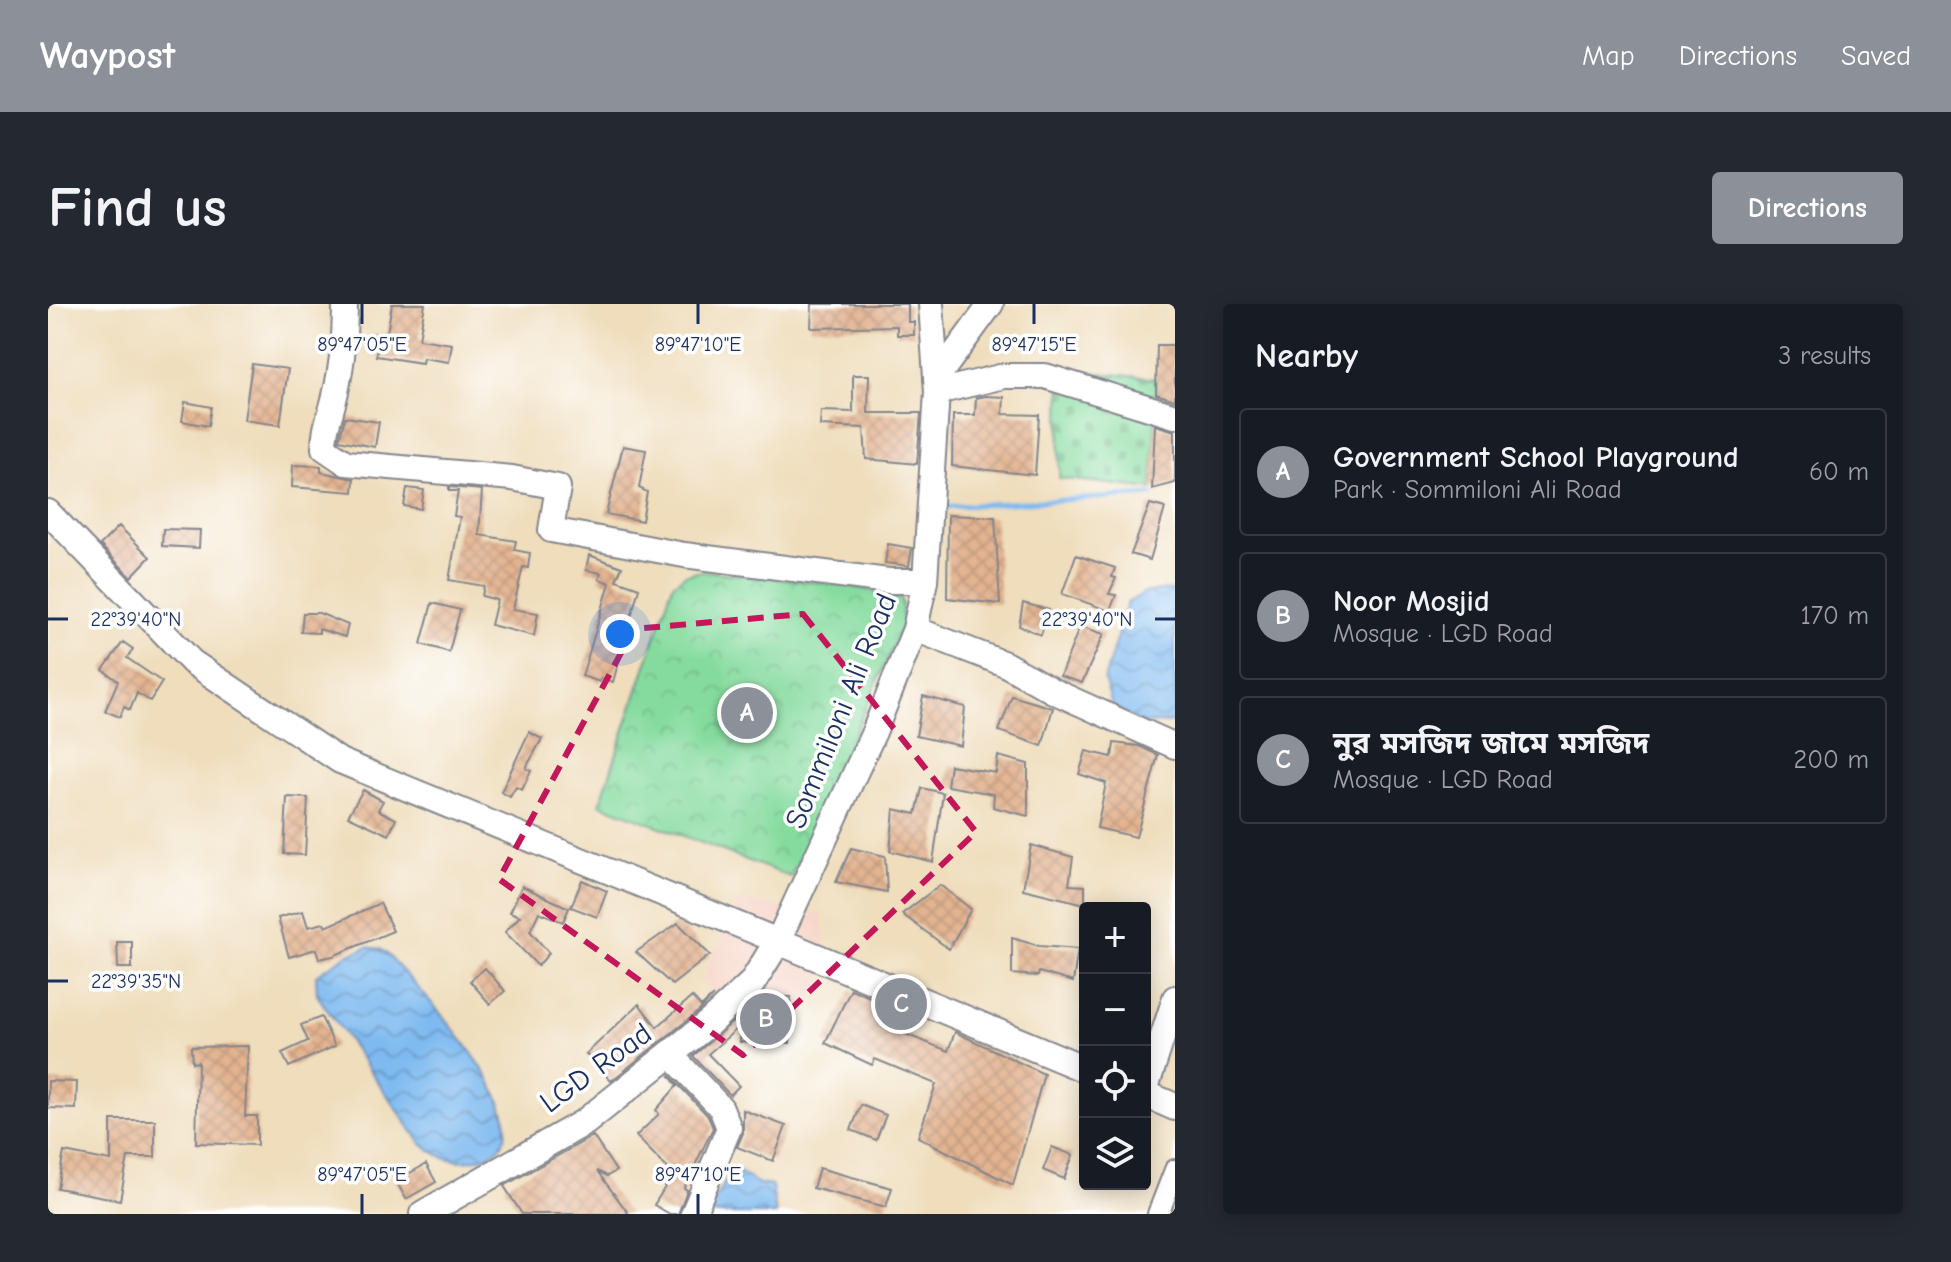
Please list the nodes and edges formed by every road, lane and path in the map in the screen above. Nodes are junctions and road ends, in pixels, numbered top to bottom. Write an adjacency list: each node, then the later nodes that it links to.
1 (345, 304): 7 (street)
2 (931, 304): 4 (street, Sommiloni Ali Road)
3 (991, 304): 4 (street)
4 (937, 386): 5 (street); 7 (street, Sommiloni Ali Road)
5 (1175, 416)
6 (48, 512): 10 (street)
7 (925, 581): 8 (street, Sommiloni Ali Road)
8 (915, 629): 9 (street); 10 (street, Sommiloni Ali Road)
9 (1175, 746)
10 (778, 941): 12 (main road, LGD Road); 13 (main road)
11 (1175, 998): 14 (street)
12 (670, 1054): 18 (main road, LGD Road); 19 (street)
13 (1079, 1066)
14 (1151, 1073)
15 (1151, 1095): 16 (main road)
16 (1175, 1107)
17 (1175, 1170): 20 (street)
18 (423, 1214)
19 (693, 1214)
20 (1158, 1214)

